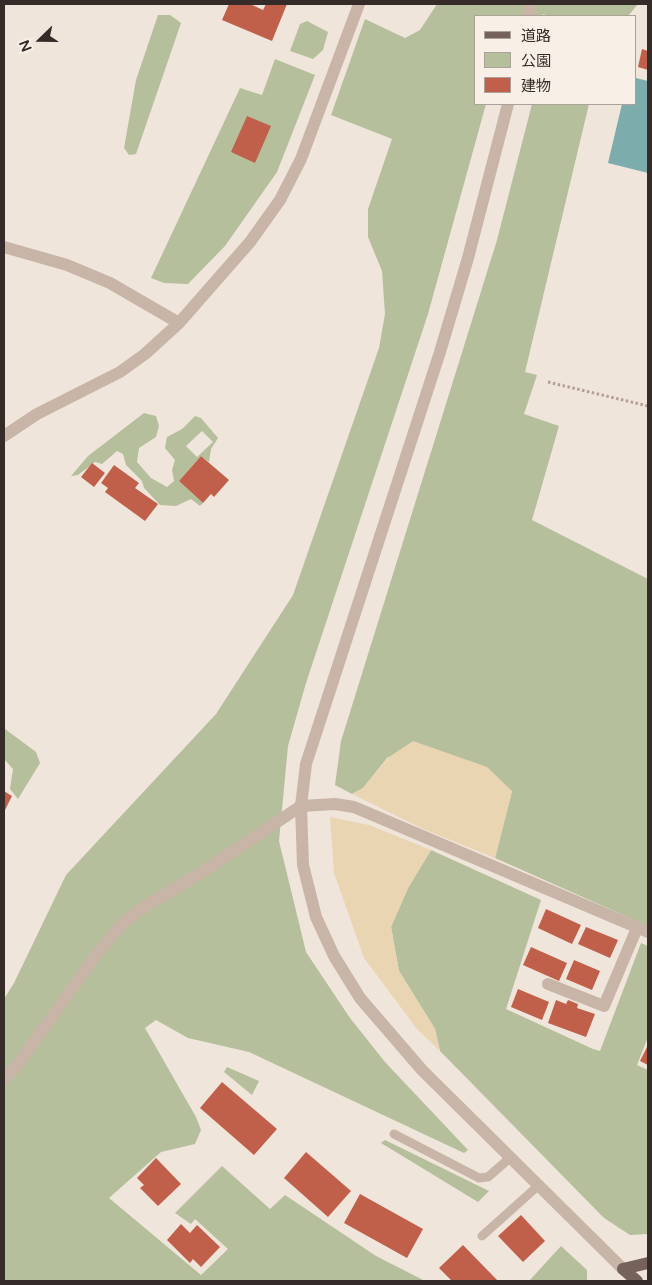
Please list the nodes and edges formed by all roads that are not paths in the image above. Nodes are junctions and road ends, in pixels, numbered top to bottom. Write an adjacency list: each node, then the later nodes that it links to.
1 (358, 4): 4 (street)
2 (508, 105): 6 (street)
3 (4, 247): 4 (street)
4 (179, 323): 5 (street)
5 (4, 436)
6 (301, 806): 7 (street); 9 (street); 11 (street)
7 (643, 930): 8 (street)
8 (548, 984)
9 (4, 1080)
10 (394, 1134): 11 (lane)
11 (511, 1157): 12 (street)
12 (539, 1185): 13 (lane); 15 (street)
13 (482, 1236)
14 (648, 1263): 15 (main road)
15 (623, 1269): 16 (main road)
16 (637, 1281)

